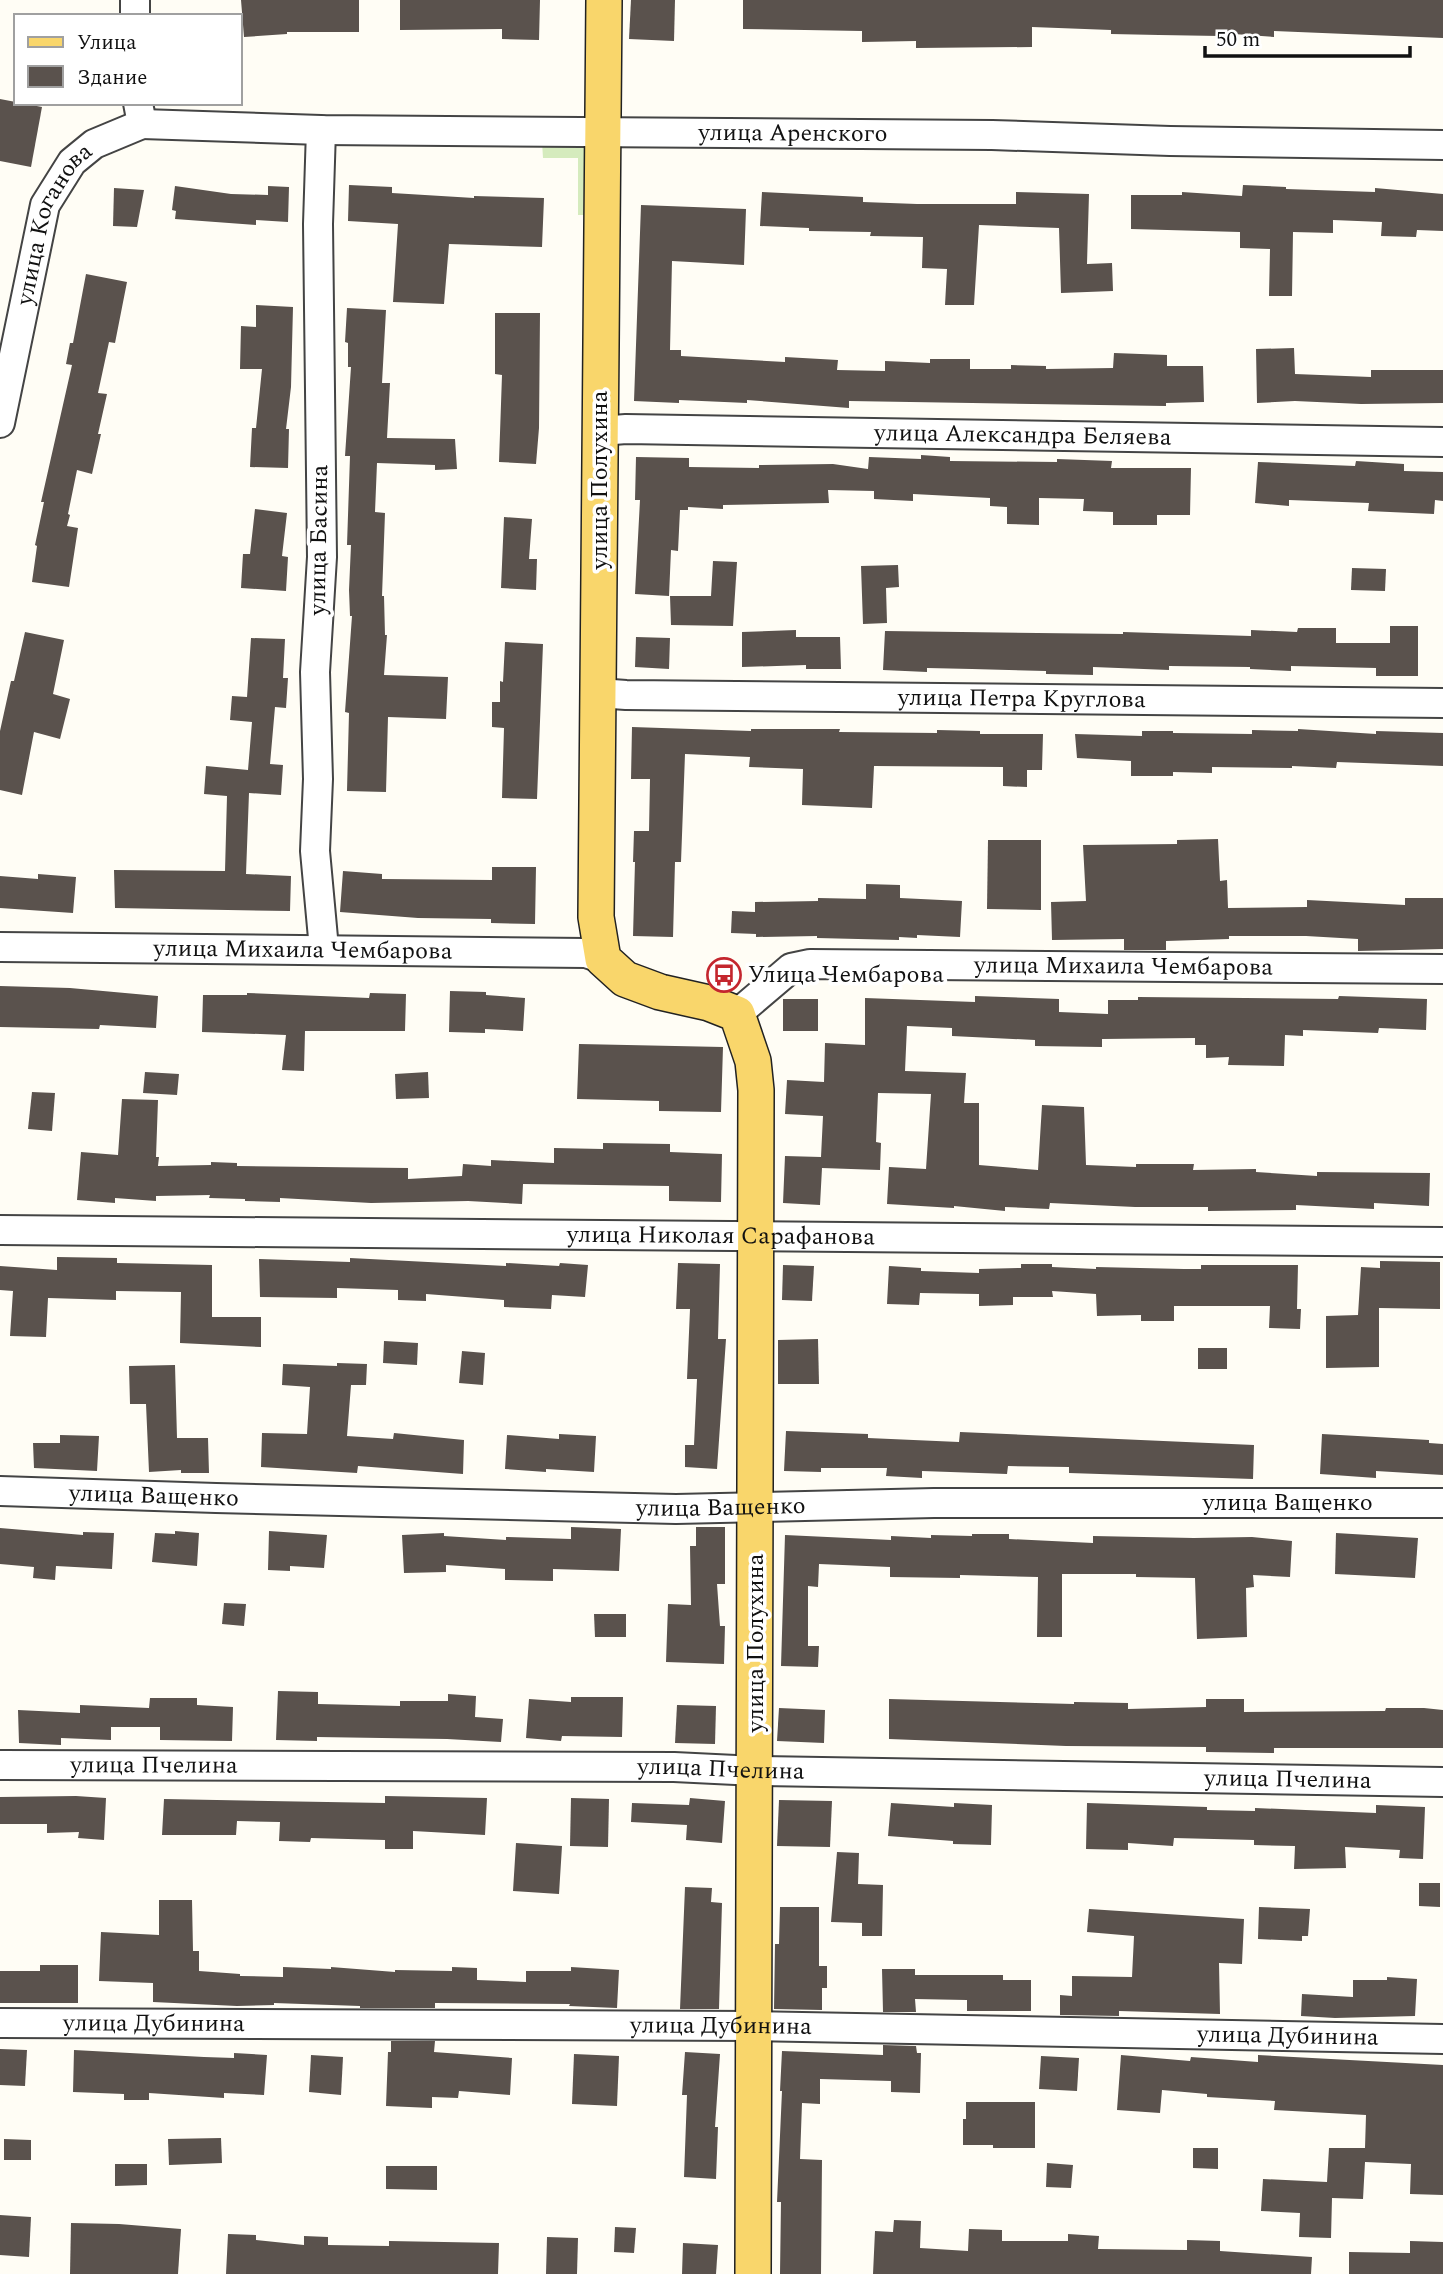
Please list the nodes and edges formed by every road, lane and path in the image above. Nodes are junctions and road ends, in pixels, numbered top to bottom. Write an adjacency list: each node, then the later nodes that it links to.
1 (604, 0): 4 (main road, улица Полухина)
2 (140, 114): 3 (street, улица Аренского); 6 (street, улица Коганова)
3 (321, 130): 4 (street, улица Аренского); 12 (street, улица Басина)
4 (603, 132): 5 (street, улица Аренского); 7 (main road, улица Полухина)
5 (1443, 145)
6 (0, 423)
7 (601, 431): 8 (street, улица Александра Беляева); 9 (main road, улица Полухина)
8 (1443, 442)
9 (598, 692): 10 (street, улица Петра Круглова); 13 (main road, улица Полухина)
10 (1443, 703)
11 (0, 947): 12 (street, улица Михаила Чембарова)
12 (324, 949): 13 (street, улица Михаила Чембарова)
13 (603, 959): 15 (main road)
14 (1443, 969): 15 (street, улица Михаила Чембарова)
15 (737, 1014): 17 (main road, улица Полухина)
16 (0, 1230): 17 (street, улица Николая Сарафанова)
17 (756, 1235): 18 (street, улица Николая Сарафанова); 21 (main road, улица Полухина)
18 (1443, 1242)
19 (0, 1491): 21 (street, улица Ващенко)
20 (1443, 1503): 21 (street, улица Ващенко)
21 (756, 1508): 23 (main road, улица Полухина)
22 (0, 1765): 23 (street, улица Пчелина)
23 (756, 1771): 24 (street, улица Пчелина); 26 (main road, улица Полухина)
24 (1443, 1782)
25 (0, 2023): 26 (street, улица Дубинина)
26 (755, 2026): 27 (street, улица Дубинина); 28 (main road, улица Полухина)
27 (1443, 2039)
28 (753, 2274)

